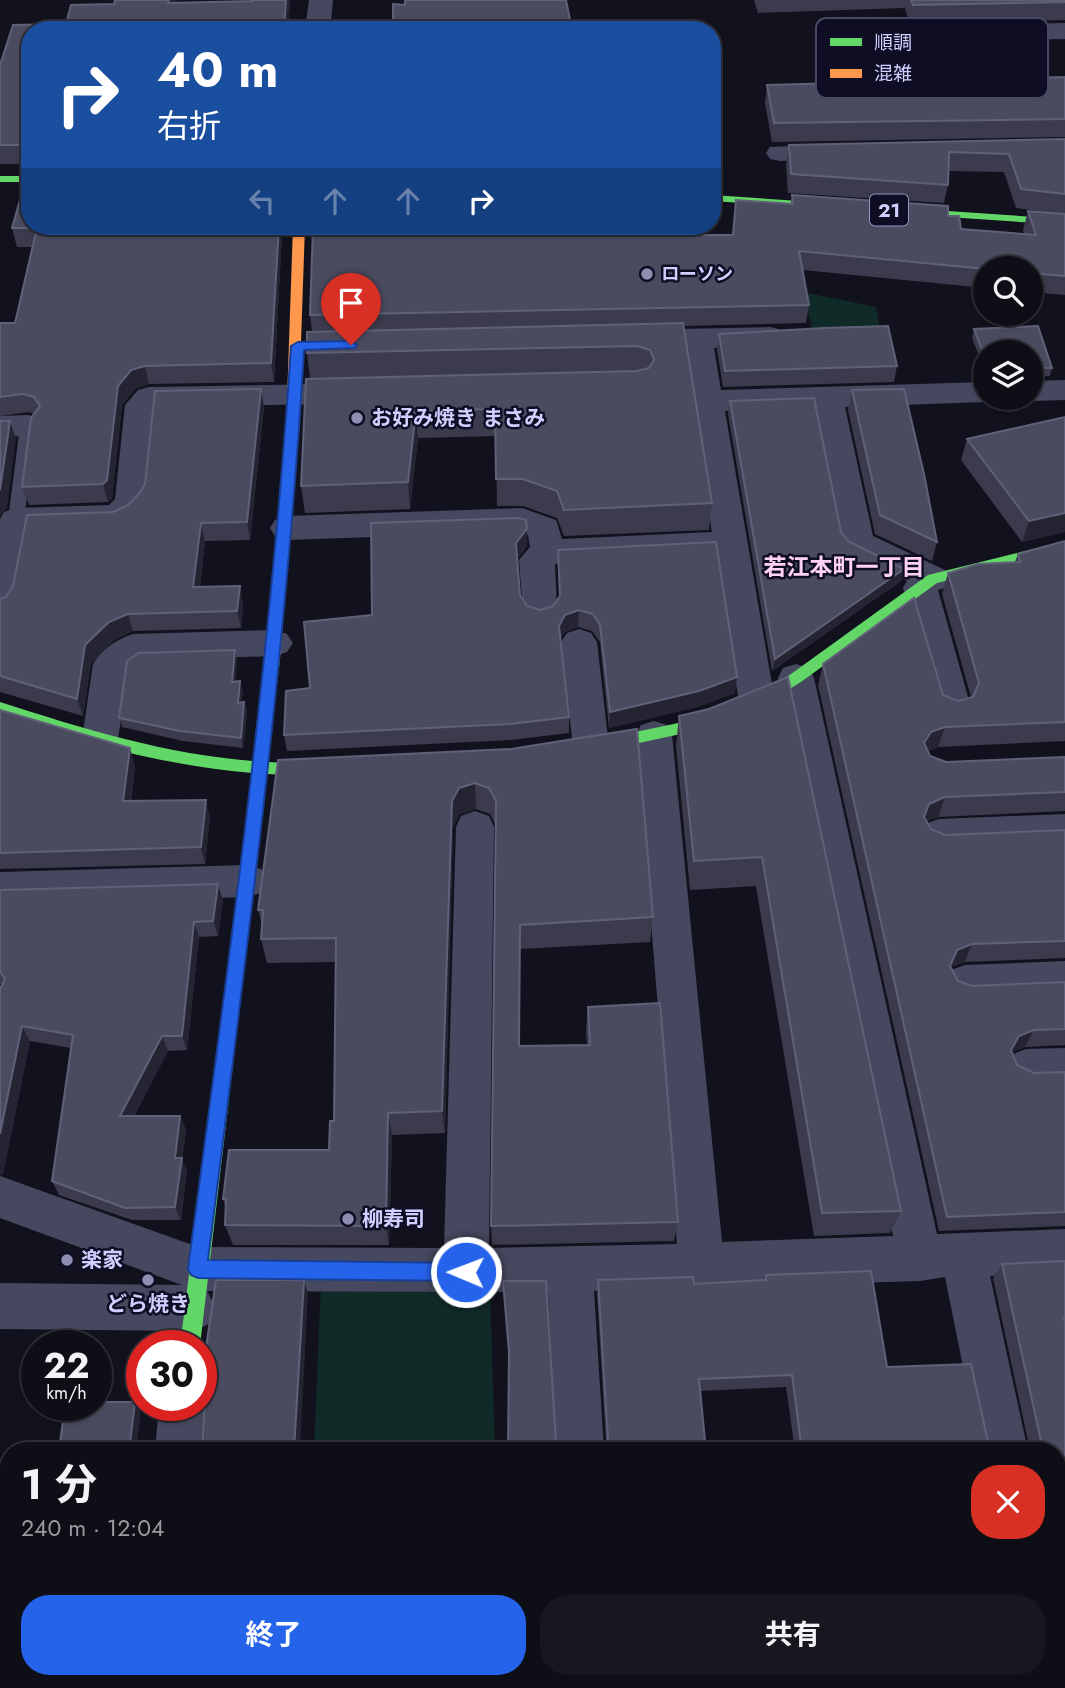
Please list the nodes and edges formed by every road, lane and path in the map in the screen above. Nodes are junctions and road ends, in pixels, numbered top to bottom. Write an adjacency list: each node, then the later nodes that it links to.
1 (321, 0): 2 (street)
2 (318, 21)
3 (862, 151): 4 (street)
4 (780, 153)
5 (0, 179): 6 (street)
6 (21, 179)
7 (721, 199): 8 (street, 21)
8 (1065, 222)
9 (300, 235): 17 (street)
10 (794, 337): 11 (street)
11 (697, 339): 12 (street); 19 (street)
12 (601, 341)
13 (1065, 390): 14 (street)
14 (1043, 391)
15 (973, 392): 18 (street)
16 (362, 393): 17 (street)
17 (294, 395): 21 (street); 22 (street)
18 (827, 397): 19 (street); 26 (street)
19 (707, 401): 23 (street)
20 (14, 427): 21 (lane)
21 (16, 520): 27 (street)
22 (286, 528): 25 (street); 30 (street)
23 (731, 542): 25 (street); 32 (street)
24 (1065, 546): 26 (street)
25 (547, 552): 28 (street)
26 (927, 583): 31 (street); 33 (street)
27 (0, 603)
28 (540, 611)
29 (579, 642): 37 (street)
30 (275, 643): 36 (street); 39 (street)
31 (796, 678): 32 (street); 49 (street)
32 (757, 702): 35 (street)
33 (952, 704)
34 (0, 708): 36 (street)
35 (653, 735): 37 (street); 50 (street)
36 (100, 739): 39 (street)
37 (584, 748)
38 (302, 769): 39 (street)
39 (262, 770): 43 (street)
40 (475, 827): 52 (street)
41 (1065, 830): 42 (street)
42 (939, 835)
43 (247, 881): 44 (street); 54 (street)
44 (0, 888)
45 (1065, 979): 46 (street)
46 (965, 983)
47 (0, 1197): 54 (street)
48 (1065, 1251): 49 (street)
49 (941, 1257): 50 (street); 58 (street)
50 (701, 1265): 51 (street)
51 (570, 1270): 52 (street); 57 (street)
52 (466, 1272): 54 (street)
53 (0, 1306): 54 (street)
54 (194, 1308)
55 (182, 1421): 56 (street)
56 (180, 1442)
57 (580, 1442)
58 (1001, 1442)

